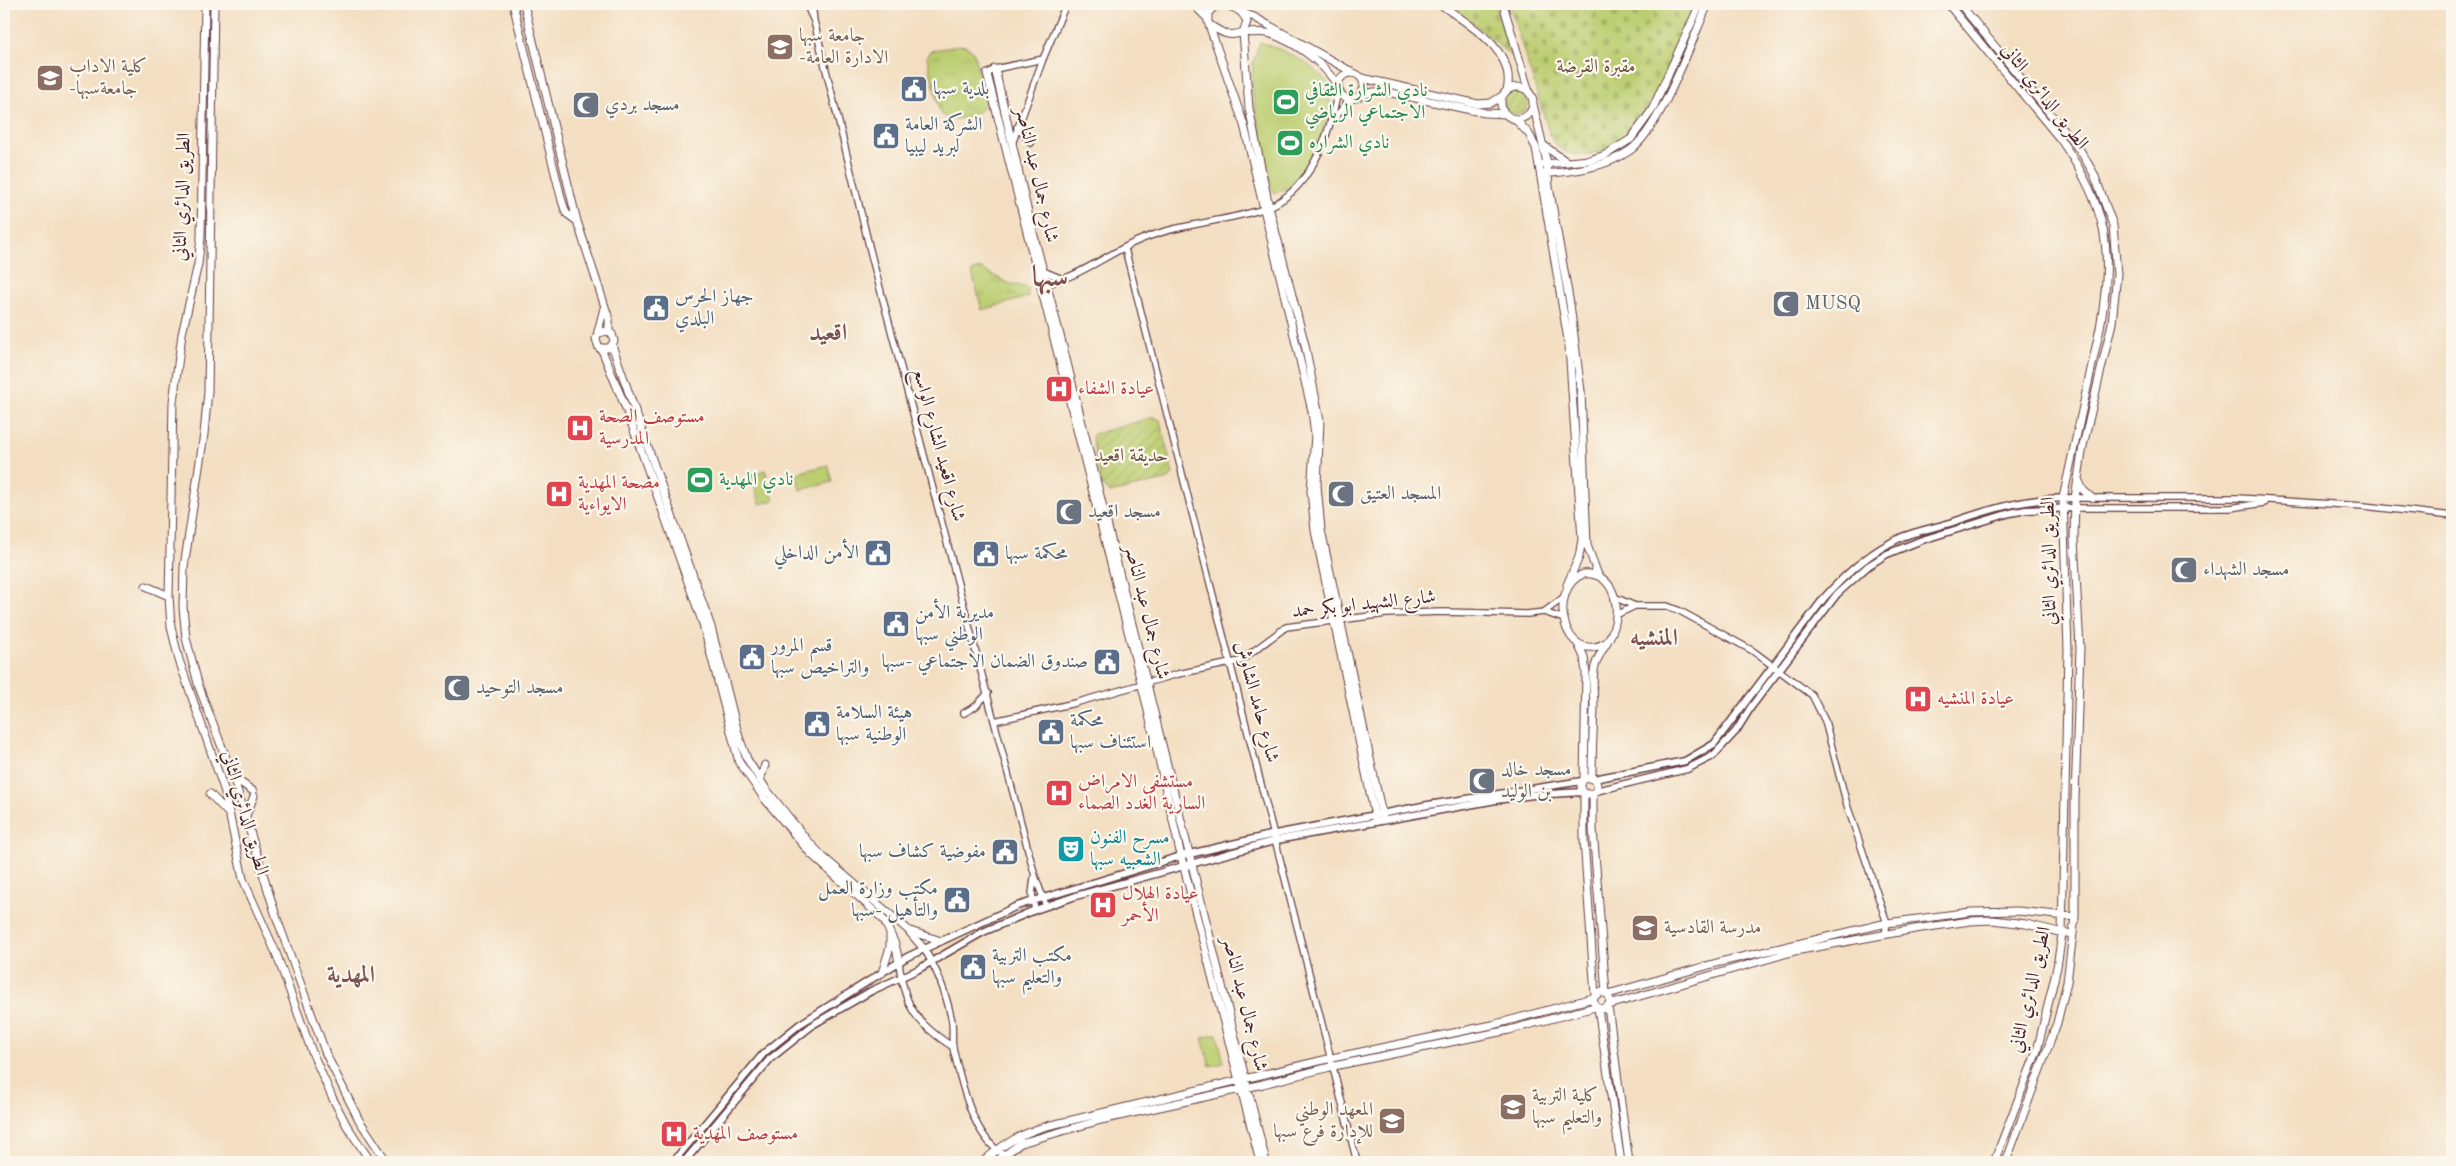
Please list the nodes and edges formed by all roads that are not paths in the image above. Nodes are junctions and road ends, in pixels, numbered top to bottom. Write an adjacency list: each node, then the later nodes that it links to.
1 (205, 4): 65 (main road, الطريق الدائري الثاني)
2 (214, 4): 83 (main road, الطريق الدائري الثاني)
3 (513, 4): 44 (main road)
4 (524, 4): 44 (main road)
5 (806, 4): 17 (street, شارع اقعيد الشارع الواسع)
6 (812, 4): 17 (street, شارع اقعيد الشارع الواسع)
7 (1066, 4): 20 (street)
8 (1193, 4): 18 (main road)
9 (1222, 4): 16 (main road); 18 (main road)
10 (1440, 4): 27 (main road)
11 (1503, 4): 26 (main road)
12 (1700, 4): 38 (main road)
13 (1708, 4): 40 (main road)
14 (1948, 4): 55 (main road, الطريق الدائري الثاني)
15 (1960, 4): 54 (main road, الطريق الدائري الثاني)
16 (1241, 9): 19 (main road); 22 (main road)
17 (814, 21): 79 (street, شارع اقعيد الشارع الواسع)
18 (1208, 22): 19 (main road); 43 (main road)
19 (1243, 32): 25 (main road); 43 (main road)
20 (1043, 59): 21 (street); 34 (street)
21 (995, 68): 23 (street); 37 (main road, شارع جمال عبد الناصر)
22 (1352, 72): 24 (main road); 25 (main road)
23 (987, 74): 37 (main road, شارع جمال عبد الناصر)
24 (1362, 78): 27 (main road); 28 (main road)
25 (1338, 87): 29 (main road); 33 (street)
26 (1529, 92): 27 (main road); 30 (main road)
27 (1505, 93): 31 (main road)
28 (1360, 96): 29 (main road); 31 (main road)
29 (1350, 99): 33 (street)
30 (1533, 104): 32 (main road); 36 (main road)
31 (1506, 114): 32 (main road)
32 (1516, 119): 39 (main road)
33 (1332, 120): 43 (street)
34 (1018, 127): 35 (street); 37 (street)
35 (1031, 143)
36 (1542, 144): 38 (main road); 39 (main road)
37 (1008, 145): 46 (main road, شارع جمال عبد الناصر); 48 (main road, شارع جمال عبد الناصر)
38 (1567, 162): 39 (main road)
39 (1543, 164): 41 (main road)
40 (1561, 172): 41 (main road); 42 (main road)
41 (1545, 174): 42 (main road); 63 (main road)
42 (1549, 187): 62 (main road)
43 (1266, 208): 45 (street); 72 (main road)
44 (577, 221): 49 (main road)
45 (1125, 249): 47 (street); 75 (street, شارع حامد الشاوش)
46 (1042, 271): 47 (street); 48 (main road, شارع جمال عبد الناصر)
47 (1060, 278): 48 (street)
48 (1043, 285): 78 (main road, شارع جمال عبد الناصر)
49 (604, 306): 50 (main road); 51 (main road)
50 (609, 332): 51 (main road); 52 (main road)
51 (599, 334): 53 (main road)
52 (612, 345): 53 (main road); 85 (main road)
53 (600, 348): 105 (main road)
54 (2078, 479): 56 (main road, الطريق الدائري الثاني); 57 (main road)
55 (2063, 498): 56 (main road); 59 (main road, الطريق الدائري الثاني); 76 (main road)
56 (2075, 498): 57 (street); 60 (main road, الطريق الدائري الثاني)
57 (2092, 498): 58 (street)
58 (2268, 502): 60 (street); 61 (street)
59 (2063, 508): 60 (main road); 77 (main road); 102 (main road, الطريق الدائري الثاني)
60 (2075, 508): 103 (main road, الطريق الدائري الثاني)
61 (2452, 516)
62 (1598, 575): 63 (main road); 66 (main road)
63 (1568, 585): 67 (main road)
64 (146, 586): 65 (main road)
65 (169, 596): 89 (main road, الطريق الدائري الثاني)
66 (1614, 597): 68 (street); 70 (main road)
67 (1563, 598): 69 (street); 71 (main road)
68 (1635, 606): 70 (street); 76 (street)
69 (1544, 612): 71 (street, شارع الشهيد ابو بكر حمد); 72 (street, شارع الشهيد ابو بكر حمد)
70 (1616, 615): 73 (main road)
71 (1564, 619): 74 (main road)
72 (1337, 620): 75 (street, شارع الشهيد ابو بكر حمد); 90 (main road)
73 (1605, 643): 74 (main road); 84 (main road)
74 (1578, 644): 84 (main road)
75 (1230, 664): 78 (street, شارع الشهيد ابو بكر حمد); 92 (street, شارع حامد الشاوش)
76 (1774, 664): 77 (street); 84 (main road)
77 (1781, 670): 87 (main road); 104 (street)
78 (1144, 684): 81 (street, شارع الشهيد ابو بكر حمد); 93 (main road, شارع جمال عبد الناصر); 94 (main road, شارع جمال عبد الناصر)
79 (988, 693): 80 (street); 81 (street, شارع اقعيد الشارع الواسع)
80 (964, 713)
81 (994, 720): 97 (street, شارع اقعيد الشارع الواسع)
82 (765, 765): 85 (main road)
83 (232, 776): 91 (main road, الطريق الدائري الثاني); 91 (main road)
84 (1588, 779): 86 (main road); 87 (main road); 90 (main road)
85 (760, 780): 106 (main road)
86 (1583, 792): 87 (main road); 90 (main road); 117 (main road)
87 (1594, 792): 116 (main road)
88 (210, 794): 89 (main road)
89 (231, 816): 127 (main road, الطريق الدائري الثاني)
90 (1379, 817): 92 (main road)
91 (245, 818): 128 (main road, الطريق الدائري الثاني)
92 (1276, 837): 93 (main road); 95 (main road); 121 (street, شارع حامد الشاوش)
93 (1191, 854): 94 (main road); 95 (main road, شارع جمال عبد الناصر)
94 (1181, 856): 96 (main road, شارع جمال عبد الناصر); 98 (main road)
95 (1193, 863): 96 (main road); 123 (main road, شارع جمال عبد الناصر)
96 (1184, 865): 100 (main road); 123 (main road, شارع جمال عبد الناصر)
97 (1035, 876): 98 (street); 99 (street)
98 (1044, 897): 99 (main road); 100 (street)
99 (1032, 901): 101 (street); 110 (main road)
100 (1046, 906): 101 (main road)
101 (1034, 910): 112 (main road)
102 (2064, 917): 103 (main road); 104 (main road); 108 (main road, الطريق الدائري الثاني)
103 (2075, 917): 109 (main road, الطريق الدائري الثاني)
104 (1887, 923): 107 (street); 116 (main road)
105 (889, 929): 113 (main road); 114 (main road)
106 (907, 929): 110 (main road); 111 (main road)
107 (1885, 934): 108 (main road); 118 (main road)
108 (2062, 934): 109 (main road); 138 (main road, الطريق الدائري الثاني)
109 (2073, 935): 139 (main road, الطريق الدائري الثاني)
110 (940, 941): 111 (main road)
111 (924, 949): 112 (street); 113 (main road)
112 (931, 961): 115 (main road); 120 (street)
113 (900, 962): 114 (main road); 115 (street)
114 (882, 973): 129 (main road)
115 (901, 977): 120 (street); 130 (main road)
116 (1607, 994): 117 (main road); 118 (main road)
117 (1594, 996): 119 (main road); 121 (main road)
118 (1609, 1006): 119 (main road); 137 (main road)
119 (1597, 1008): 122 (main road); 136 (main road)
120 (953, 1047): 125 (street)
121 (1332, 1058): 122 (street, شارع حامد الشاوش); 123 (main road)
122 (1334, 1066): 124 (main road); 135 (street, شارع حامد الشاوش)
123 (1243, 1080): 124 (main road, شارع جمال عبد الناصر); 125 (main road)
124 (1245, 1088): 126 (main road); 133 (main road, شارع جمال عبد الناصر); 134 (main road, شارع جمال عبد الناصر)
125 (996, 1150): 126 (street); 131 (main road)
126 (1003, 1154): 132 (main road)
127 (371, 1162)
128 (387, 1162)
129 (673, 1162)
130 (684, 1162)
131 (984, 1162)
132 (995, 1162)
133 (1260, 1162)
134 (1266, 1162)
135 (1357, 1162)
136 (1622, 1162)
137 (1629, 1162)
138 (1994, 1162)
139 (2006, 1162)

